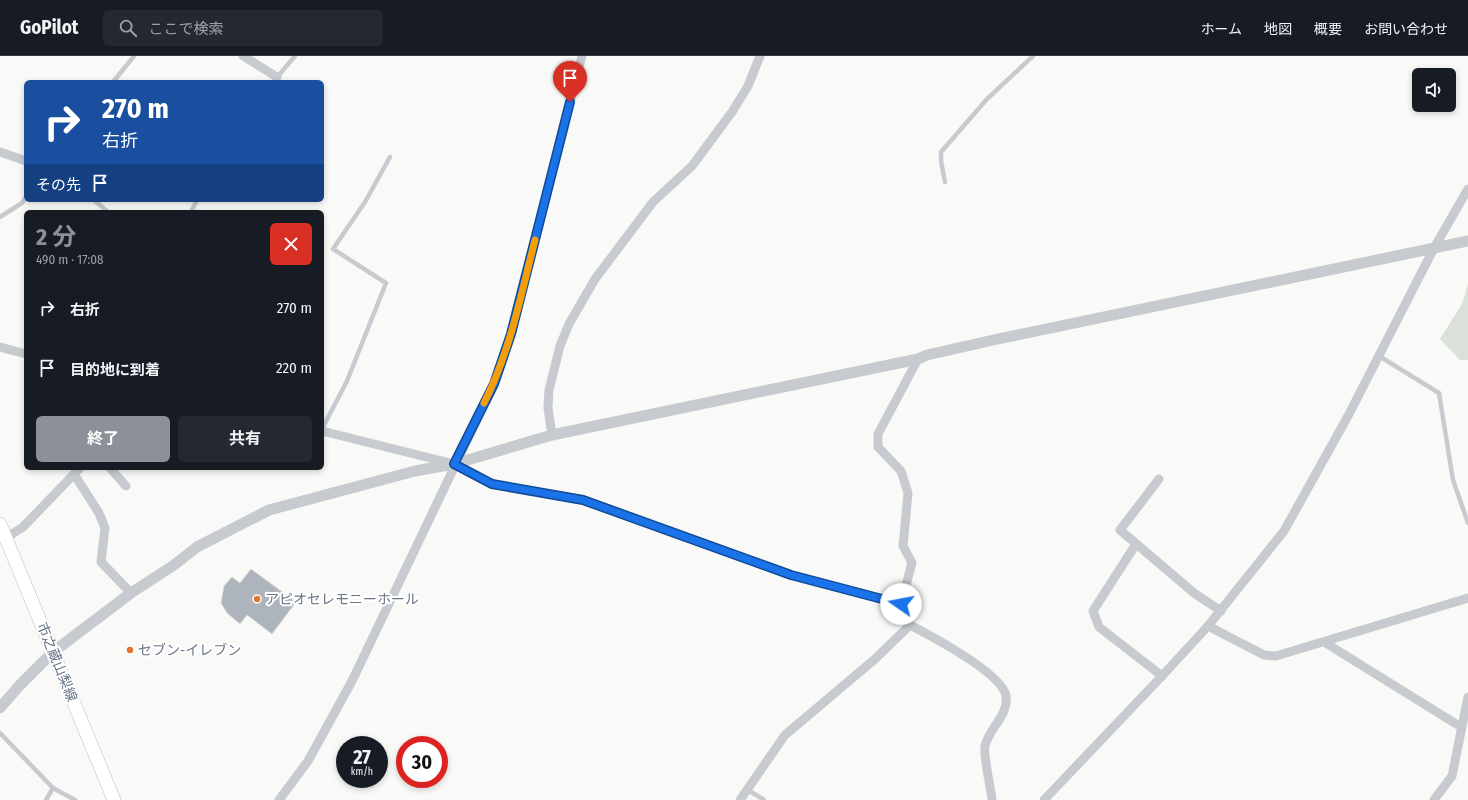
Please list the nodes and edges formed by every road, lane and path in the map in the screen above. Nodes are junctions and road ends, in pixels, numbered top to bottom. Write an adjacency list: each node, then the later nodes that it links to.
1 (134, 56): 7 (lane)
2 (243, 56): 8 (street)
3 (295, 56): 8 (lane)
4 (582, 56): 27 (street)
5 (760, 56): 26 (street)
6 (1033, 56): 12 (lane)
7 (114, 80)
8 (275, 80)
9 (0, 152): 11 (street)
10 (390, 157): 24 (lane)
11 (24, 160)
12 (945, 182)
13 (1468, 189): 19 (street)
14 (24, 200): 17 (lane)
15 (96, 202): 16 (lane)
16 (106, 210)
17 (0, 217)
18 (1468, 241): 19 (street)
19 (1434, 248): 22 (street); 23 (street)
20 (0, 347): 21 (street)
21 (24, 353)
22 (1379, 356): 32 (lane); 39 (street)
23 (918, 359): 26 (street); 38 (street)
24 (324, 426)
25 (324, 431): 27 (street)
26 (552, 435): 27 (street)
27 (454, 464): 36 (street); 38 (street); 54 (street)
28 (112, 470): 31 (street)
29 (77, 471): 34 (street); 36 (street)
30 (1159, 479): 35 (street)
31 (126, 486)
32 (1468, 523)
33 (0, 524): 34 (main road, 市之蔵山梨線)
34 (6, 538): 43 (main road, 市之蔵山梨線)
35 (1136, 544): 39 (street); 44 (street)
36 (131, 593): 43 (street)
37 (1468, 598): 42 (street)
38 (901, 604): 40 (street)
39 (1221, 612): 41 (street)
40 (910, 625): 50 (street); 57 (street)
41 (1208, 626): 42 (street); 44 (street)
42 (1324, 642): 47 (street)
43 (53, 652): 46 (street); 53 (main road, 市之蔵山梨線)
44 (1162, 676): 58 (street)
45 (1468, 697): 47 (street)
46 (0, 708)
47 (1461, 727): 59 (street)
48 (0, 733): 49 (lane)
49 (53, 788): 51 (lane); 52 (lane)
50 (748, 790): 55 (street); 56 (lane)
51 (46, 800)
52 (75, 800)
53 (114, 800)
54 (279, 800)
55 (740, 800)
56 (764, 800)
57 (992, 800)
58 (1044, 800)
59 (1434, 800)

